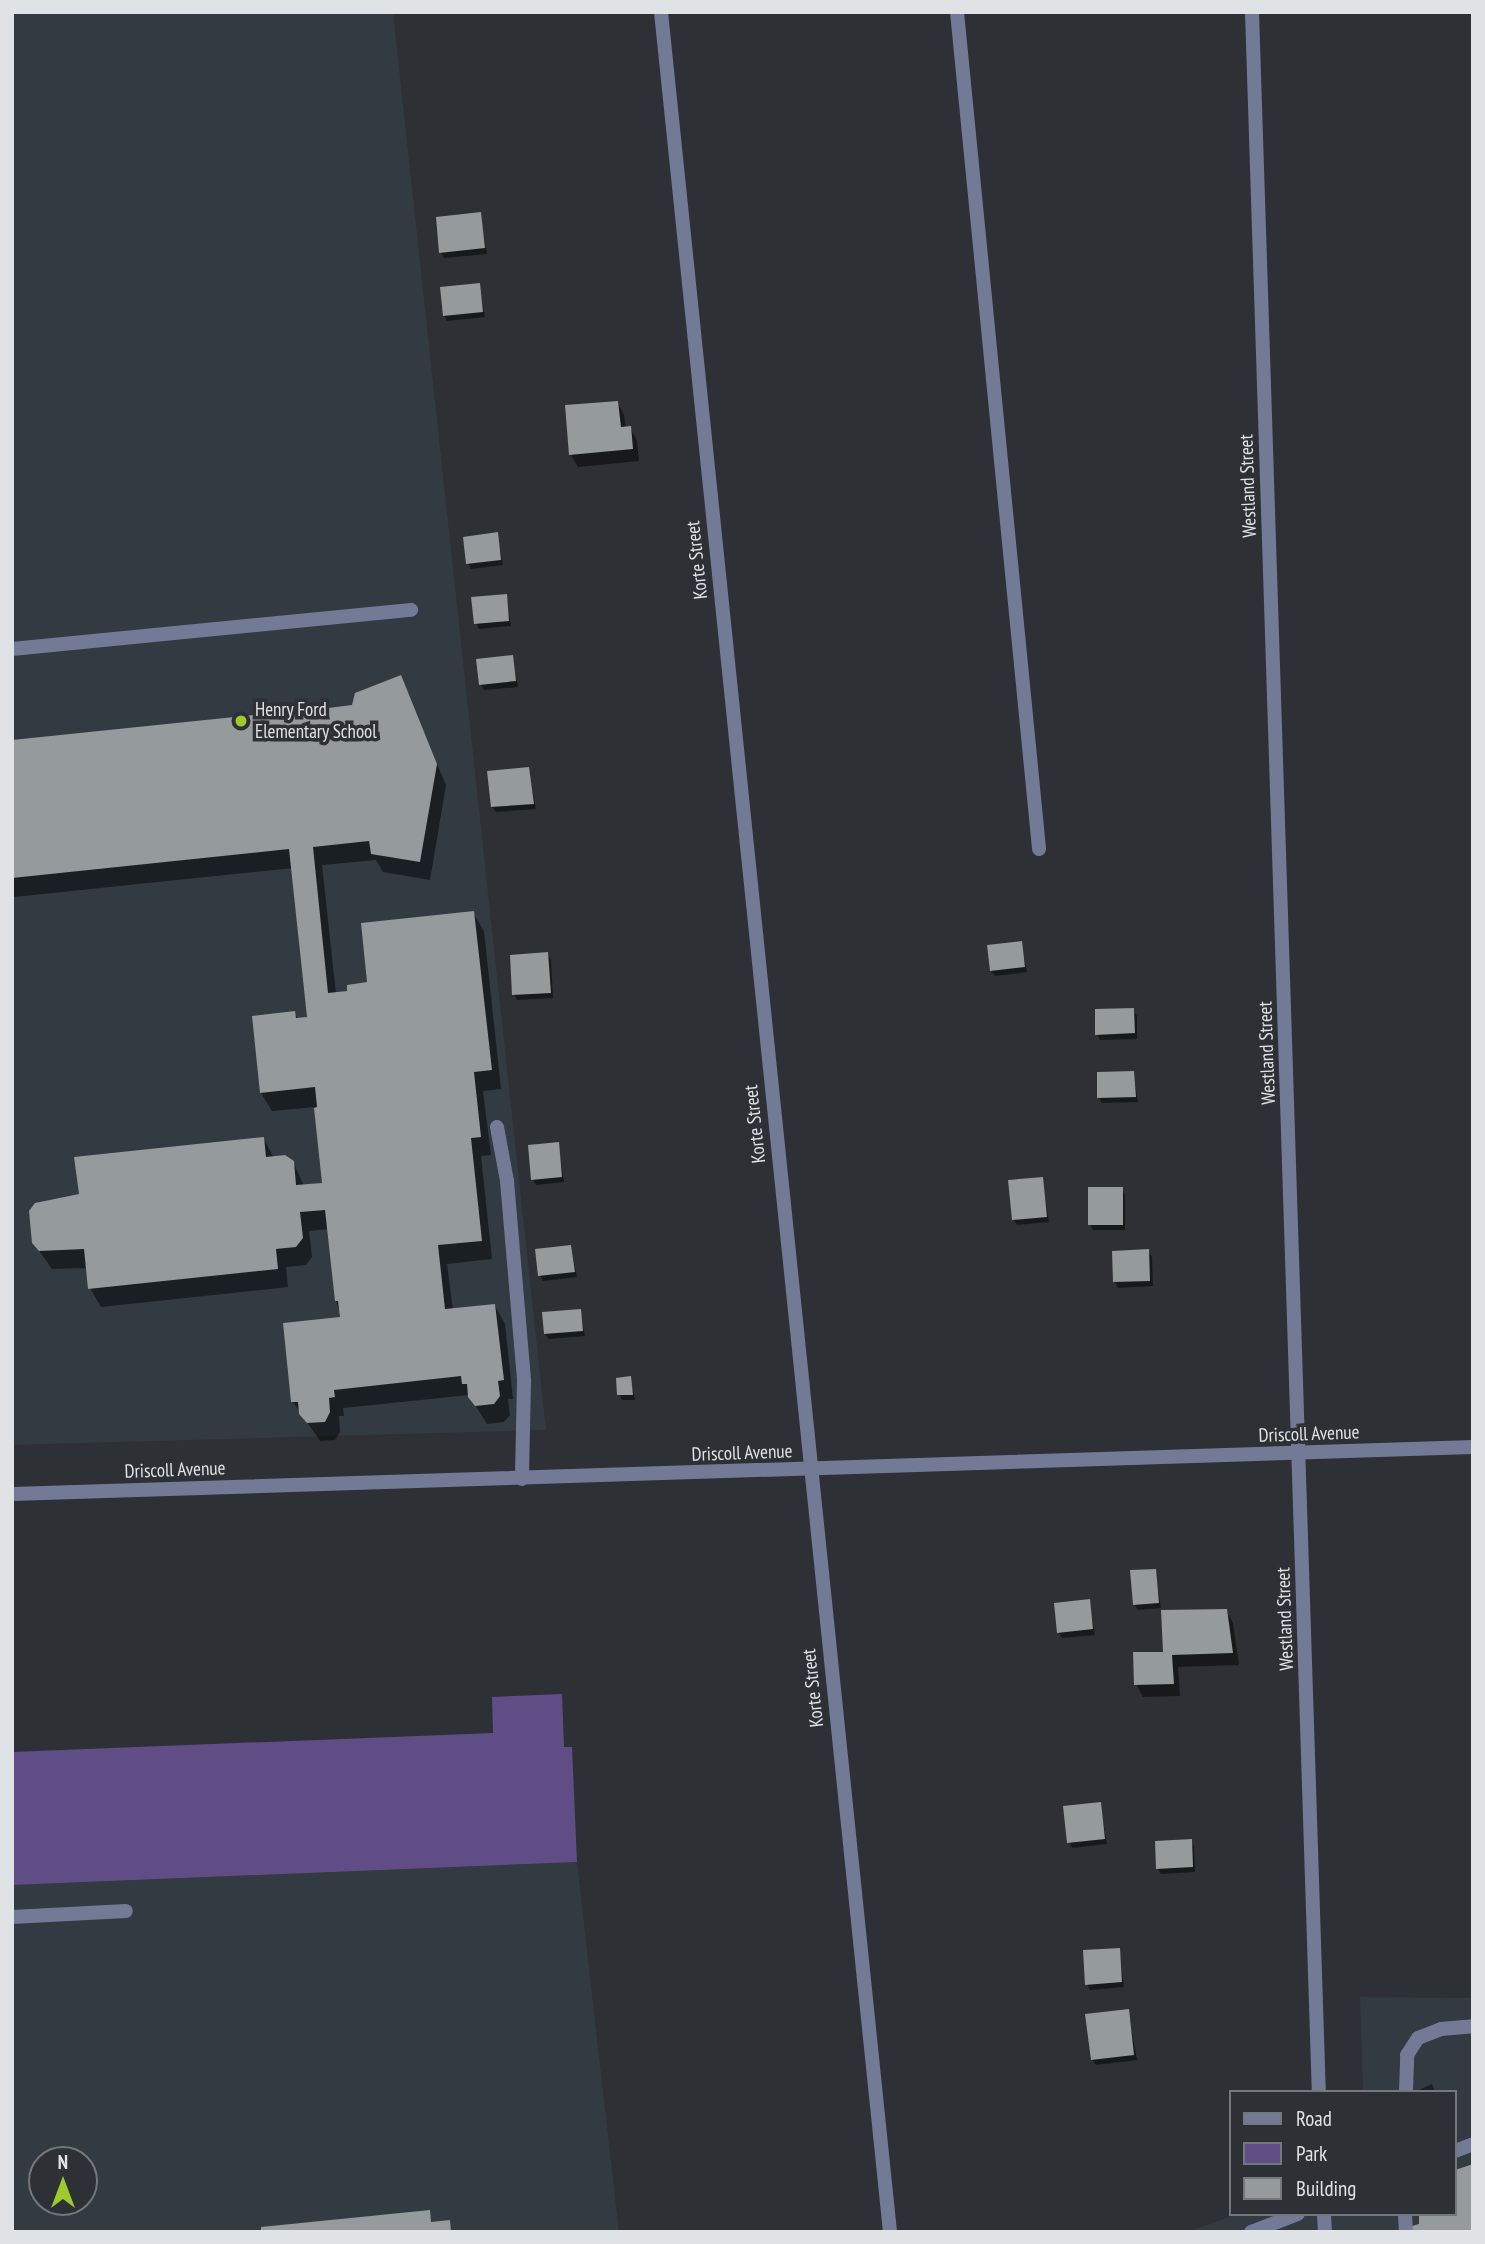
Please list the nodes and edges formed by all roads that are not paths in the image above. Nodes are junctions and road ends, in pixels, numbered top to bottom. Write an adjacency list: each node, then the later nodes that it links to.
1 (661, 12): 10 (street, Korte Street)
2 (957, 12): 6 (street)
3 (1252, 12): 9 (street, Westland Street)
4 (411, 610): 5 (street)
5 (12, 649)
6 (1039, 849)
7 (497, 1127): 11 (street)
8 (1473, 1447): 9 (street, Driscoll Avenue)
9 (1299, 1453): 10 (street, Driscoll Avenue); 16 (street, Westland Street)
10 (810, 1470): 11 (street, Driscoll Avenue); 19 (street, Korte Street)
11 (522, 1479): 12 (street, Driscoll Avenue)
12 (12, 1494)
13 (126, 1911): 14 (street)
14 (12, 1917)
15 (1473, 2026): 17 (street)
16 (1319, 2090)
17 (1406, 2090)
18 (1293, 2216): 20 (street)
19 (890, 2232)
20 (1251, 2232)

